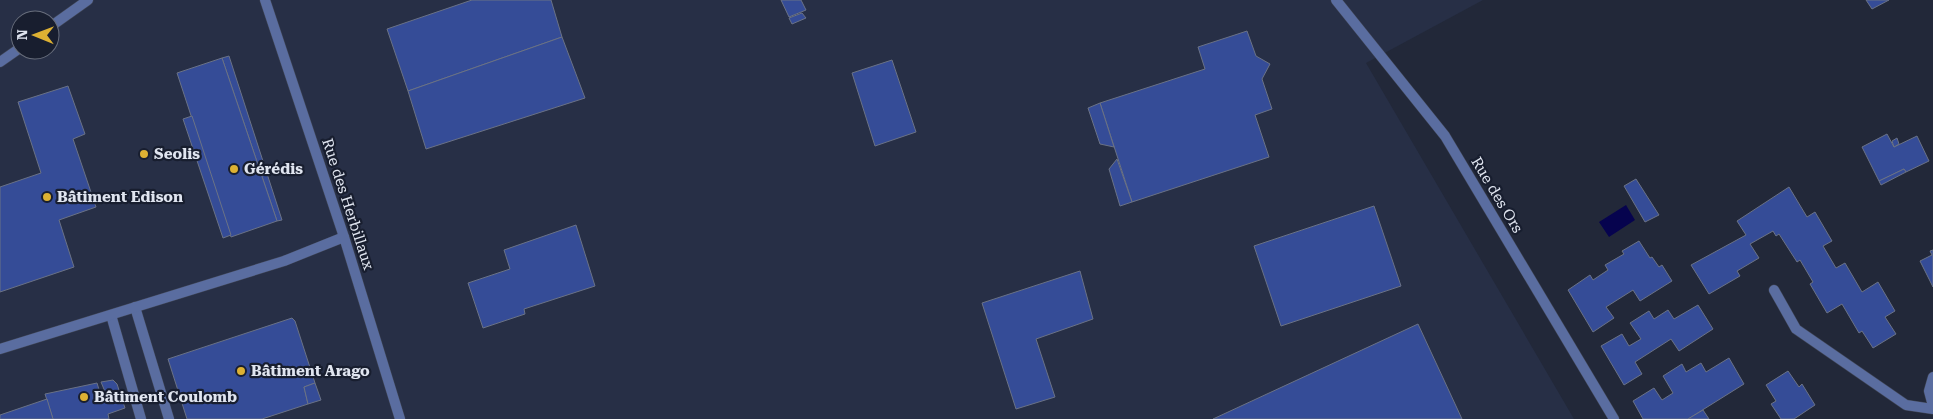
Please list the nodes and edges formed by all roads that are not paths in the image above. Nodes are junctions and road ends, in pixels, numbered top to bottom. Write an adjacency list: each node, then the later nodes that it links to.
1 (88, 0): 4 (street)
2 (265, 0): 5 (street, Rue des Herbillaux)
3 (1336, 0): 15 (street, Rue des Ors)
4 (60, 20)
5 (344, 237): 7 (street); 14 (street, Rue des Herbillaux)
6 (1774, 290): 11 (street)
7 (136, 307): 8 (street); 13 (street)
8 (111, 315): 9 (street); 12 (street)
9 (0, 349)
10 (1933, 377): 11 (street)
11 (1933, 407)
12 (141, 419)
13 (169, 419)
14 (400, 419)
15 (1614, 419)

